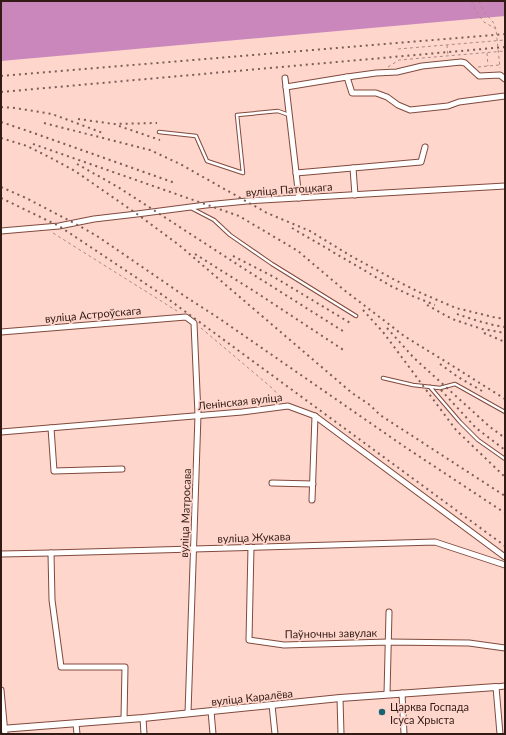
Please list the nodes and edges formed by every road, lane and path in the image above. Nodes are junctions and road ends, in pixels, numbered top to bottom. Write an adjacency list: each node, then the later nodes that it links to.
1 (471, 1): 3 (path)
2 (479, 1): 3 (path)
3 (496, 29): 5 (path)
4 (505, 40): 5 (path)
5 (498, 41): 6 (path); 8 (path)
6 (446, 45): 7 (path); 11 (path)
7 (398, 49)
8 (499, 51): 9 (path); 10 (path); 13 (path)
9 (505, 51)
10 (487, 52): 11 (path); 14 (path)
11 (448, 56): 12 (path)
12 (399, 60)
13 (500, 65): 14 (path); 16 (path)
14 (488, 66): 15 (path)
15 (470, 68): 16 (street); 17 (street)
16 (500, 75): 19 (street)
17 (346, 77): 20 (street); 21 (street)
18 (285, 78): 20 (street)
19 (505, 79)
20 (286, 87): 22 (street)
21 (505, 96)
22 (289, 115): 23 (lane); 26 (street)
23 (159, 132)
24 (425, 147): 25 (street)
25 (353, 168): 26 (street); 28 (street)
26 (296, 173): 29 (street)
27 (505, 186): 28 (street, вуліца Патоцкага)
28 (355, 194): 29 (street, вуліца Патоцкага)
29 (299, 198): 30 (street, вуліца Патоцкага)
30 (189, 207): 31 (street, вуліца Патоцкага); 33 (lane)
31 (43, 227): 32 (street, вуліца Патоцкага); 34 (path)
32 (1, 230)
33 (356, 316)
34 (186, 317): 35 (street); 36 (street, вуліца Астроўскага)
35 (194, 324): 39 (path); 41 (street, вуліца Матросава)
36 (1, 332)
37 (383, 378): 38 (lane)
38 (430, 387): 40 (lane); 45 (lane)
39 (288, 406): 41 (street, Ленінская вуліца); 42 (street, Ленінская вуліца)
40 (505, 412)
41 (198, 416): 43 (street, Ленінская вуліца); 51 (street, вуліца Матросава)
42 (315, 416): 48 (street); 54 (street, Ленінская вуліца)
43 (51, 428): 44 (street, Ленінская вуліца); 46 (street)
44 (1, 432)
45 (505, 459)
46 (122, 469)
47 (272, 483): 48 (street)
48 (313, 484): 49 (street)
49 (312, 500)
50 (251, 548): 51 (street, вуліца Жукава); 55 (street, вуліца Жукава); 57 (street, Паўночны завулак)
51 (194, 549): 52 (street, вуліца Жукава); 67 (street, вуліца Матросава)
52 (51, 553): 53 (street, вуліца Жукава); 69 (street)
53 (1, 554)
54 (505, 556)
55 (505, 565)
56 (389, 612): 57 (street)
57 (388, 642): 58 (street, Паўночны завулак); 63 (street)
58 (505, 648)
59 (505, 686): 60 (street, вуліца Каралёва)
60 (496, 687): 62 (street, вуліца Каралёва); 78 (street)
61 (1, 690): 71 (street)
62 (402, 693): 63 (street, вуліца Каралёва); 77 (street)
63 (388, 694): 64 (street, вуліца Каралёва)
64 (340, 698): 65 (street, вуліца Каралёва); 76 (street)
65 (272, 705): 66 (street, вуліца Каралёва); 75 (street)
66 (211, 711): 67 (street, вуліца Каралёва); 74 (street)
67 (188, 713): 68 (street, вуліца Каралёва)
68 (143, 718): 69 (street, вуліца Каралёва); 73 (street)
69 (124, 719): 70 (street, вуліца Каралёва)
70 (76, 724): 71 (street, вуліца Каралёва); 72 (street)
71 (3, 731)
72 (76, 734)
73 (144, 734)
74 (213, 734)
75 (275, 734)
76 (342, 734)
77 (404, 734)
78 (500, 734)

